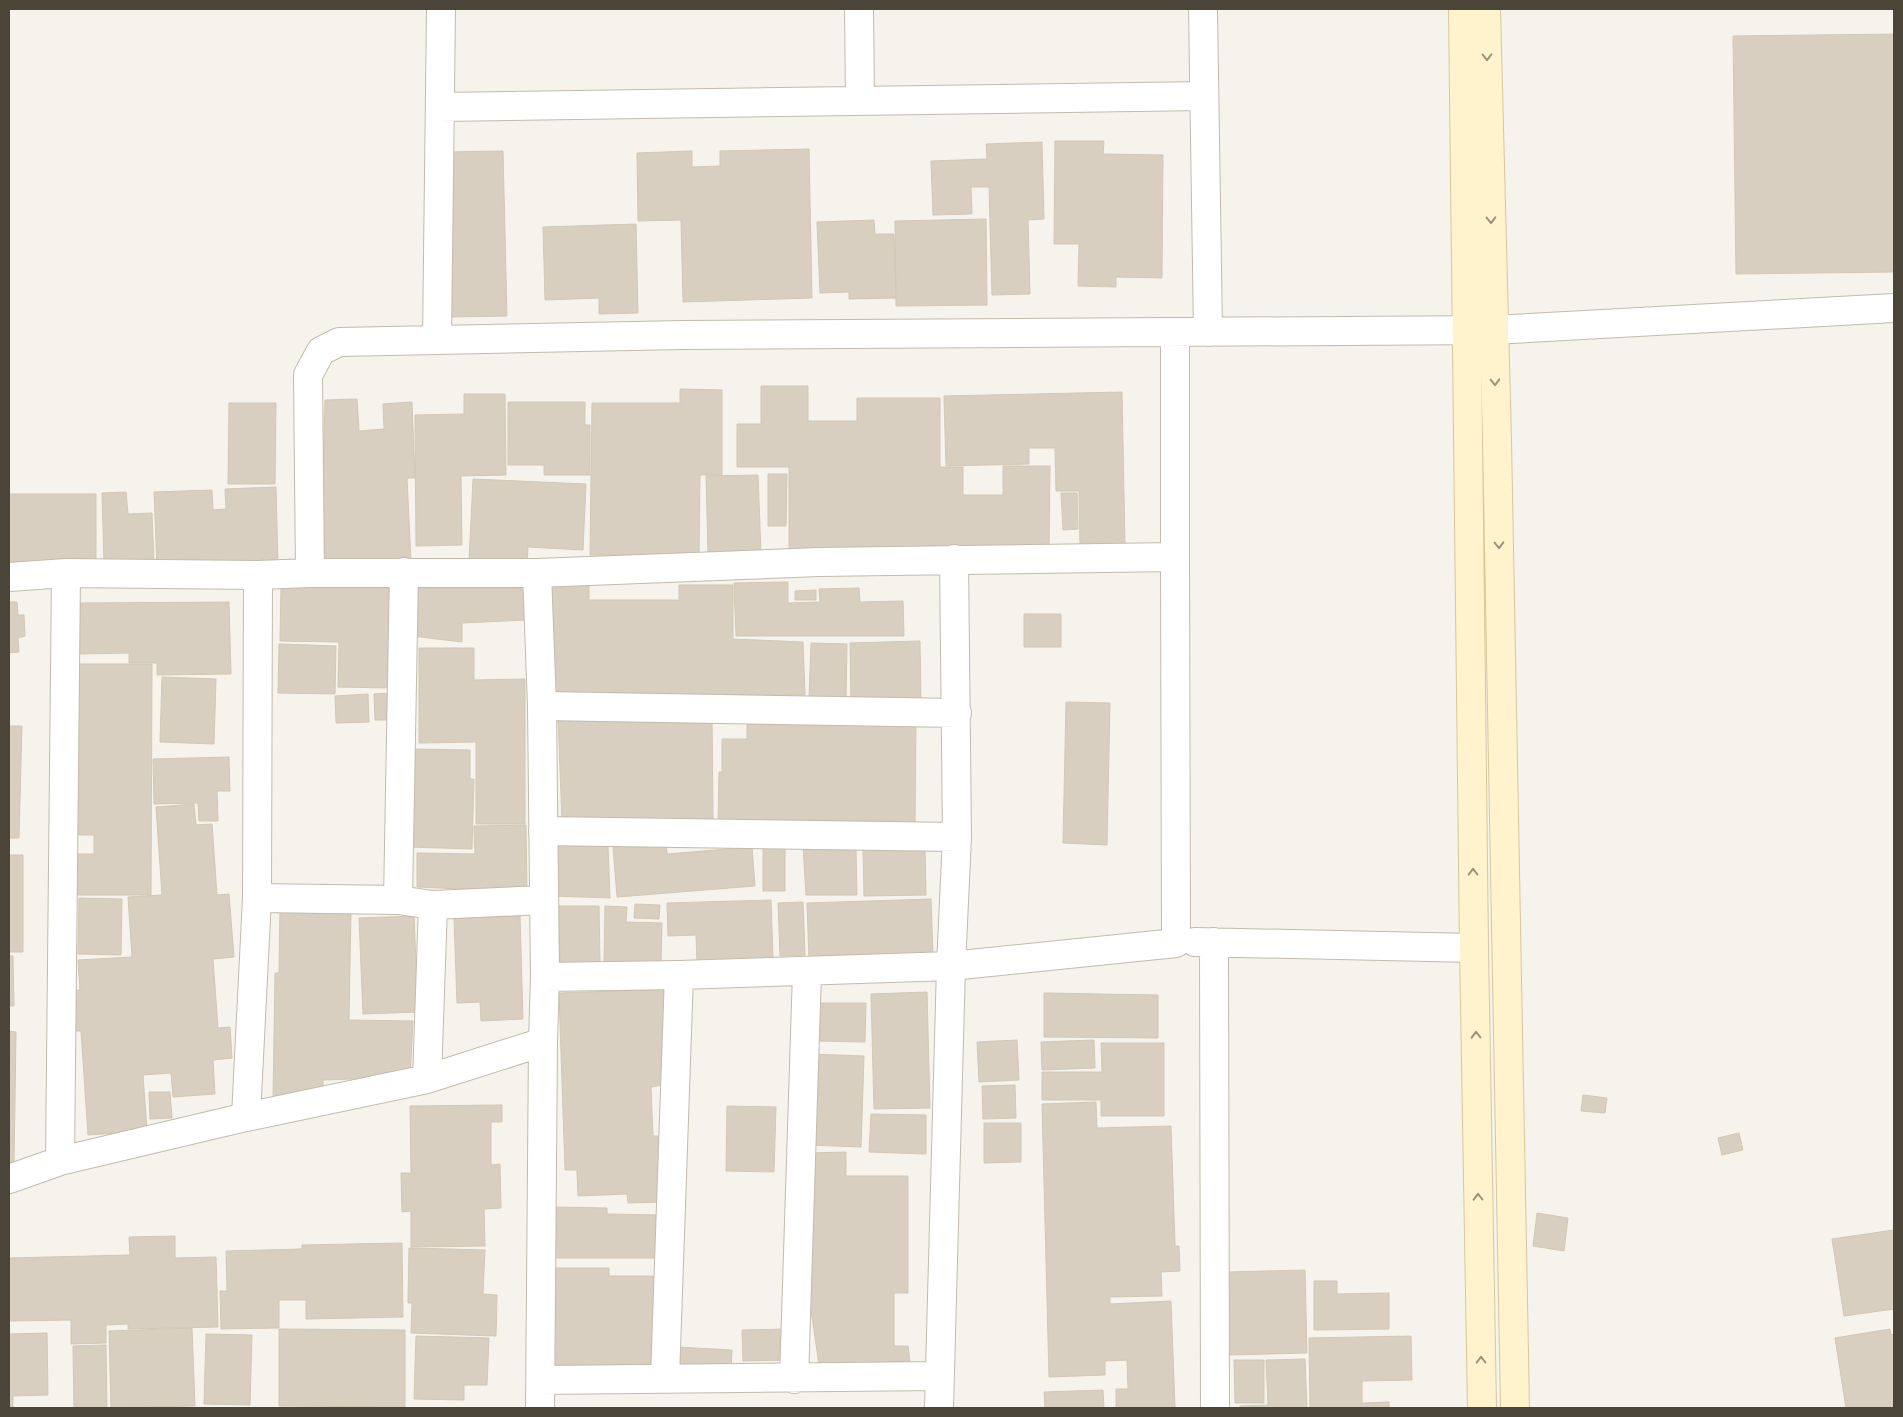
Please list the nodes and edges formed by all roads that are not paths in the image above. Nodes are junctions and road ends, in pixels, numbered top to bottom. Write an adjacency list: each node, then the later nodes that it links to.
1 (442, 9): 8 (street)
2 (859, 9): 7 (street)
3 (1204, 9): 6 (street)
4 (1463, 9): 10 (street)
5 (1486, 9): 10 (street, one-way to 10)
6 (1204, 96): 7 (street); 12 (street)
7 (860, 101): 8 (street)
8 (440, 107): 13 (street)
9 (1894, 308): 10 (street)
10 (1481, 330): 12 (street); 32 (street, one-way to 10); 50 (street, one-way to 50)
11 (1175, 332): 12 (street); 13 (street); 14 (street)
12 (1208, 332)
13 (437, 340): 19 (street)
14 (1175, 557): 15 (street); 30 (street)
15 (954, 560): 18 (street); 23 (street)
16 (66, 572): 20 (street); 21 (street); 40 (street)
17 (404, 572): 18 (street); 19 (street); 27 (street)
18 (537, 572): 22 (street)
19 (310, 573): 20 (street)
20 (258, 575): 26 (street)
21 (9, 576)
22 (542, 706): 23 (street); 24 (street)
23 (957, 713): 25 (street)
24 (543, 831): 25 (street); 28 (street)
25 (957, 837): 33 (street)
26 (257, 898): 27 (street); 39 (street)
27 (398, 900): 29 (street)
28 (544, 900): 29 (street); 36 (street)
29 (433, 905): 38 (street)
30 (1176, 942): 31 (street); 33 (street)
31 (1214, 942): 32 (street); 48 (street)
32 (1474, 948): 49 (street, one-way to 32)
33 (951, 966): 34 (street); 42 (street)
34 (807, 972): 35 (street); 44 (street)
35 (679, 975): 36 (street); 43 (street)
36 (545, 977): 37 (street)
37 (543, 1042): 38 (street); 45 (street)
38 (427, 1079): 39 (street)
39 (246, 1117): 40 (street)
40 (60, 1161): 41 (street)
41 (9, 1179)
42 (939, 1376): 44 (street); 47 (street)
43 (665, 1378): 44 (street); 45 (street)
44 (794, 1379)
45 (541, 1380): 46 (street)
46 (540, 1408)
47 (939, 1408)
48 (1215, 1408)
49 (1482, 1408)
50 (1515, 1408)

